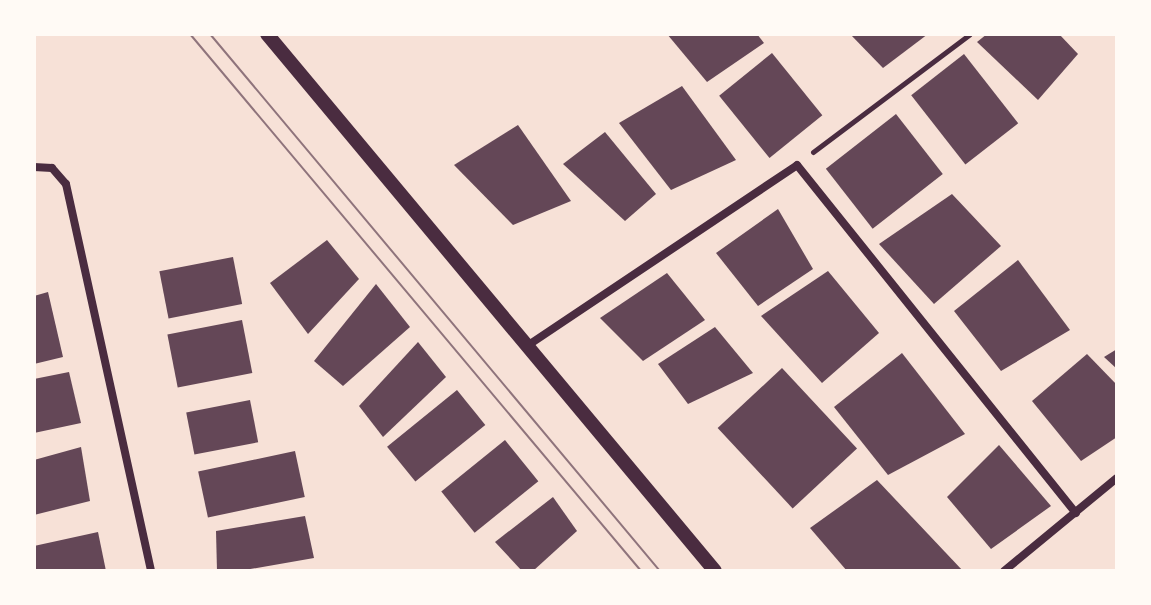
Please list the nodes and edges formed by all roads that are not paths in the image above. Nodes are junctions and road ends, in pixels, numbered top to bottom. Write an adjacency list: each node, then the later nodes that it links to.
1 (267, 34): 3 (street)
2 (34, 167): 6 (street)
3 (527, 346): 5 (street); 7 (street)
4 (1117, 478): 5 (street)
5 (1076, 513): 8 (street)
6 (151, 571)
7 (715, 571)
8 (1004, 571)

